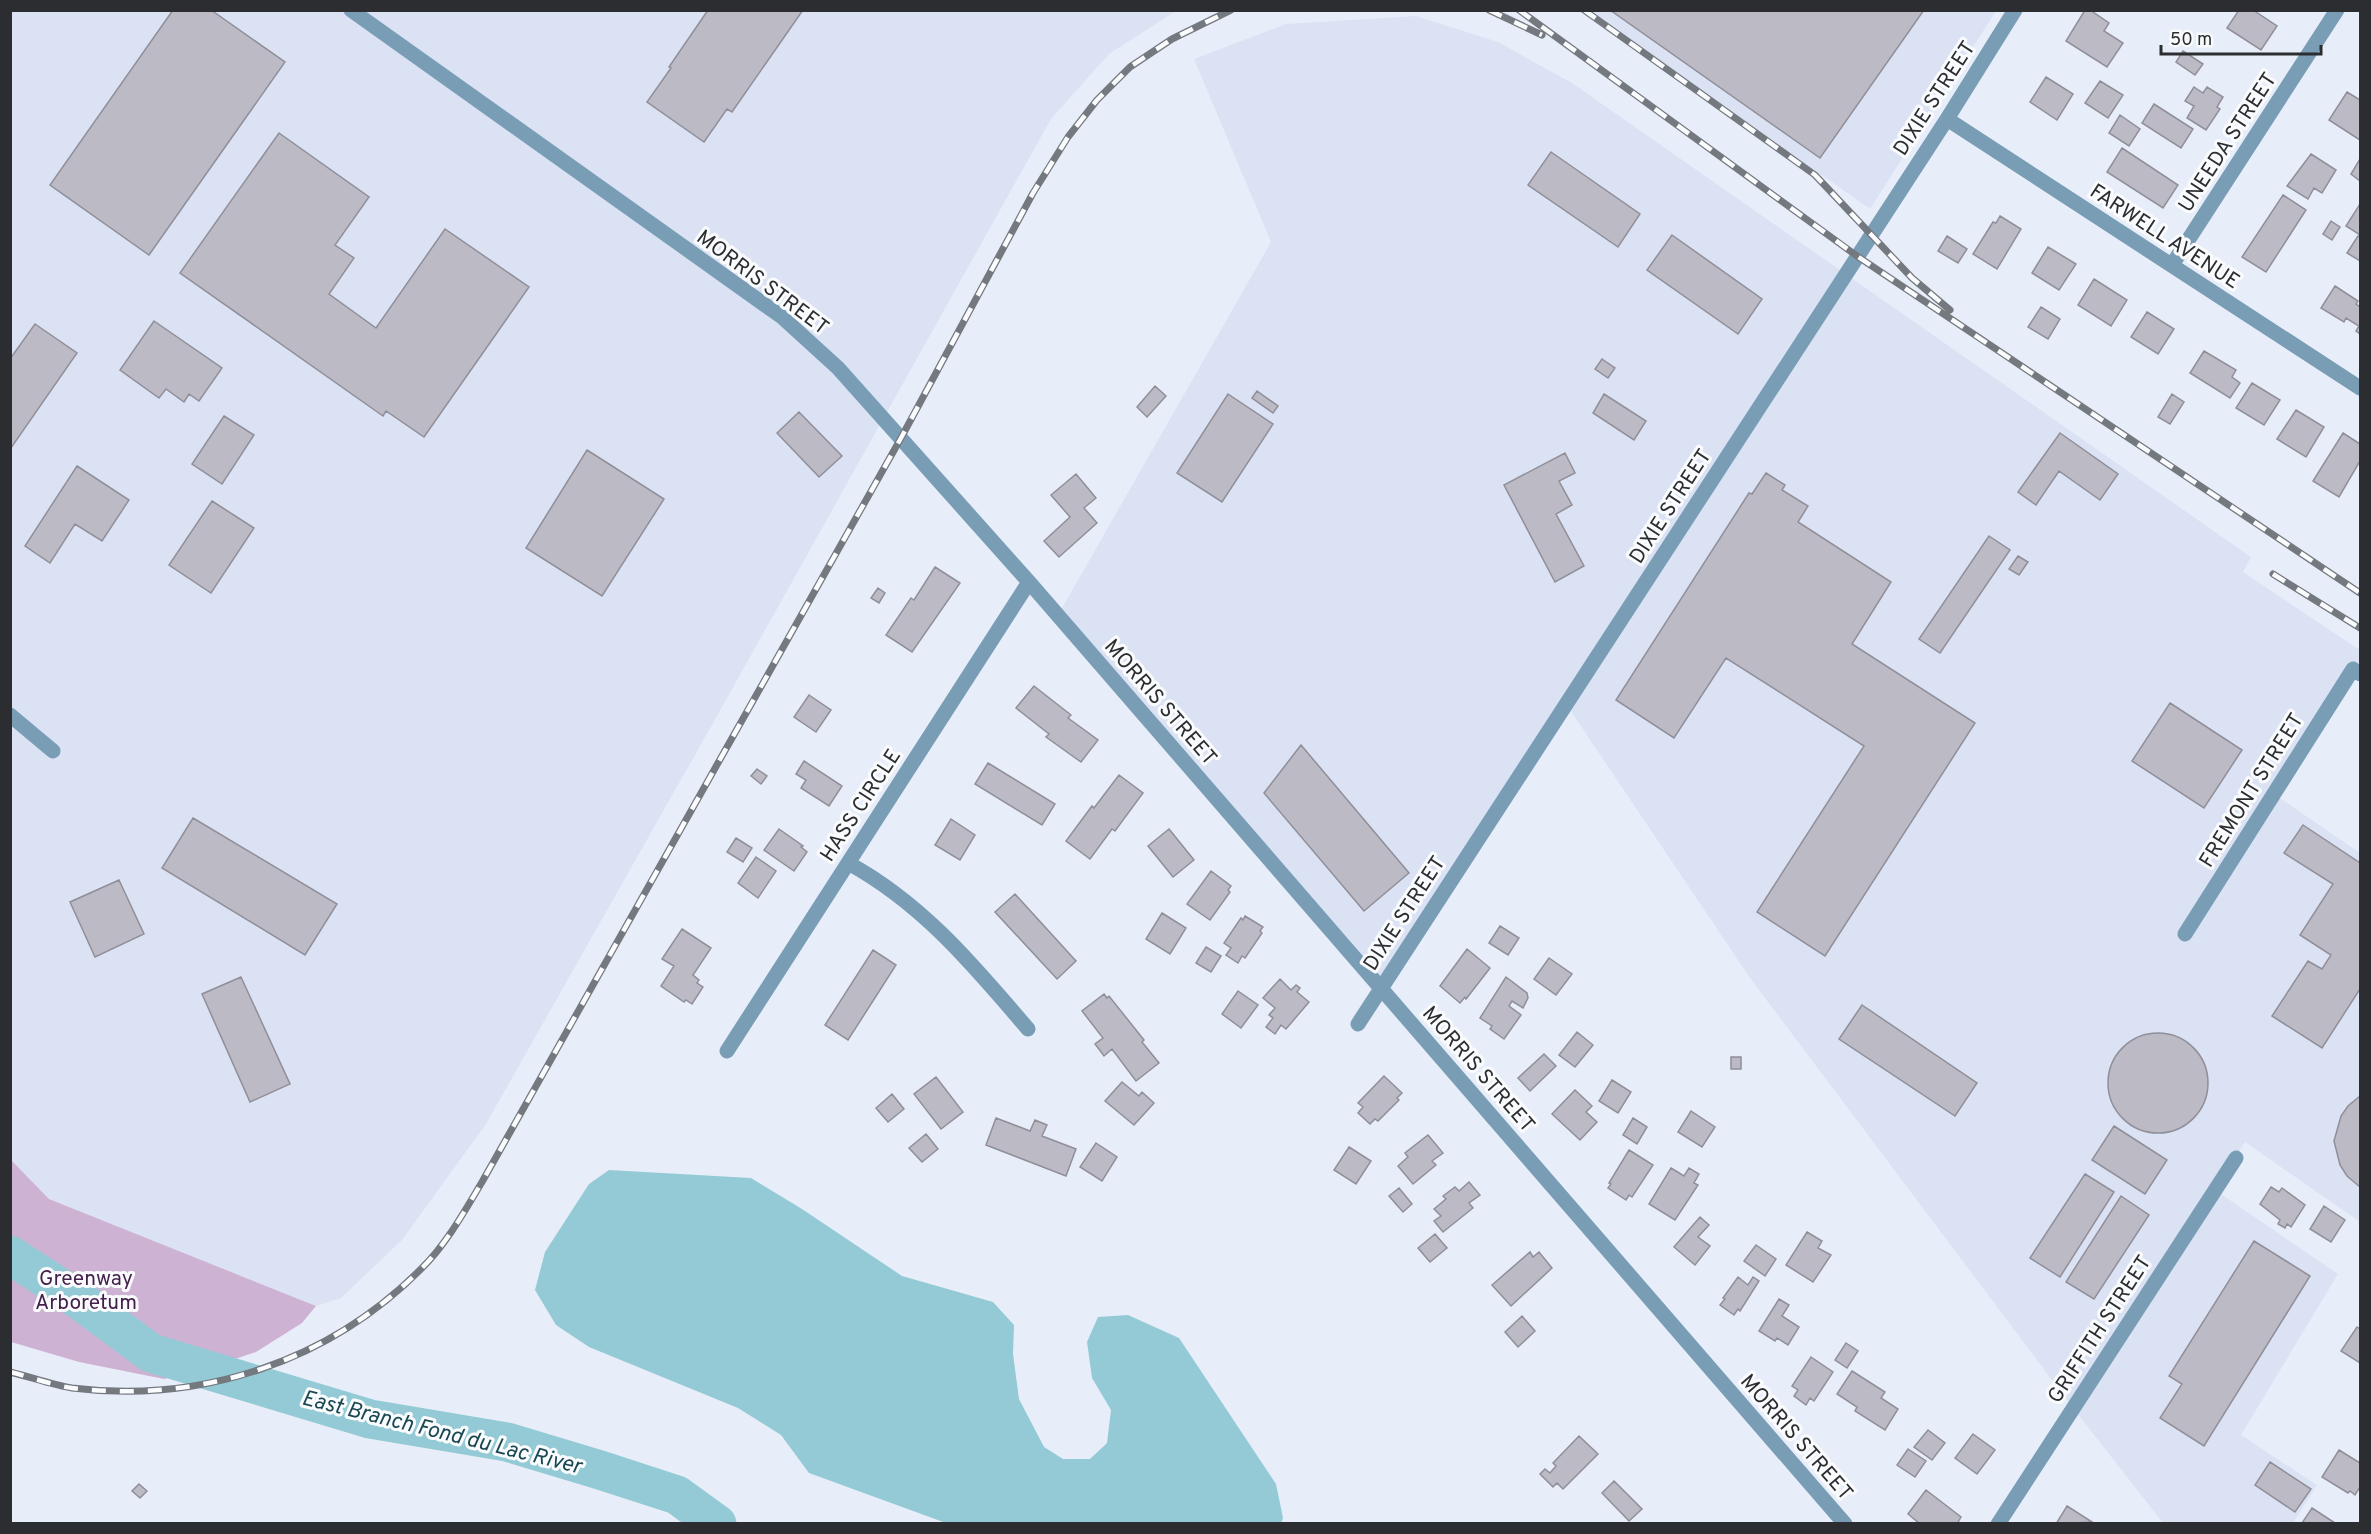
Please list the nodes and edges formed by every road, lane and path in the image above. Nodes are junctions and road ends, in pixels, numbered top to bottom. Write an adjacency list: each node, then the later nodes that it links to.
1 (351, 10): 7 (street, MORRIS STREET)
2 (2015, 10): 4 (street, DIXIE STREET)
3 (2337, 10): 5 (street, UNEEDA STREET)
4 (1947, 119): 5 (street, FARWELL AVENUE); 13 (street, DIXIE STREET)
5 (2172, 265): 6 (street, FARWELL AVENUE)
6 (2361, 388)
7 (1029, 582): 11 (street, HASS CIRCLE); 13 (street, MORRIS STREET)
8 (2357, 671): 12 (street, FREMONT STREET)
9 (10, 715): 10 (street)
10 (53, 751)
11 (848, 863): 15 (street); 16 (street, HASS CIRCLE)
12 (2185, 933)
13 (1380, 987): 14 (street, DIXIE STREET); 18 (street, MORRIS STREET)
14 (1358, 1024)
15 (1028, 1029)
16 (728, 1051)
17 (2236, 1158): 19 (street, GRIFFITH STREET)
18 (1845, 1524)
19 (1998, 1524)

